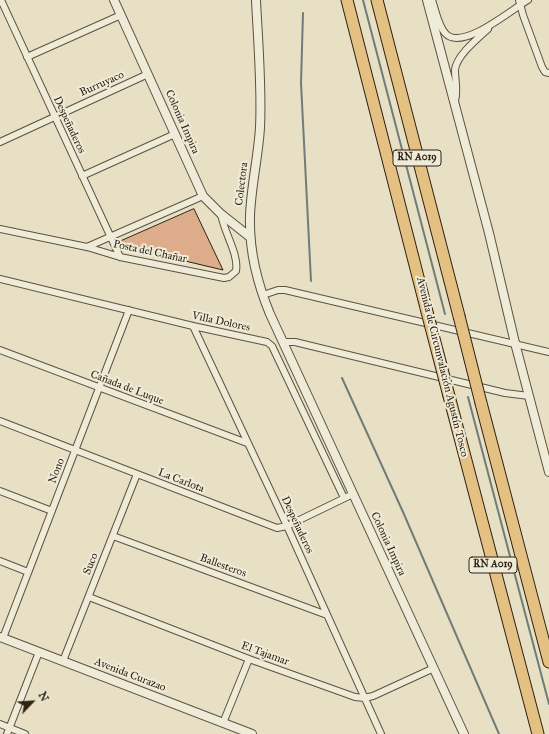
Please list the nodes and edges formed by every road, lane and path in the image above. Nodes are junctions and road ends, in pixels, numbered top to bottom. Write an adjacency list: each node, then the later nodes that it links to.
1 (1, 0): 14 (street, Despeñaderos)
2 (114, 0): 11 (street, Colonia Impira)
3 (256, 0): 28 (street, Colectora)
4 (339, 0): 19 (highway)
5 (347, 0): 19 (highway, Avenida de Circunvalación Agustín Tosco / RN A019)
6 (377, 0): 62 (highway, RN A019, bridge)
7 (427, 0): 13 (street)
8 (432, 0): 13 (street)
9 (528, 0): 10 (street)
10 (520, 2): 12 (street); 17 (street)
11 (121, 15): 14 (street); 18 (street, Colonia Impira)
12 (494, 23): 13 (street); 15 (street)
13 (440, 33): 16 (street)
14 (27, 57): 21 (street, Despeñaderos)
15 (455, 69): 16 (street); 20 (street)
16 (446, 72): 20 (street)
17 (549, 73)
18 (148, 74): 21 (street, Burruyaco); 22 (street, Colonia Impira)
19 (366, 74): 73 (highway, Avenida de Circunvalación Agustín Tosco / RN A019, bridge)
20 (454, 104): 37 (street)
21 (54, 117): 23 (street, Burruyaco); 24 (street, Despeñaderos)
22 (175, 134): 24 (street); 25 (street, Colonia Impira)
23 (0, 142)
24 (82, 176): 29 (street, Despeñaderos)
25 (203, 196): 26 (street, Colonia Impira); 29 (street)
26 (221, 214): 28 (street, Colonia Impira); 31 (street, Posta del Chañar)
27 (0, 229): 30 (street, Posta del Chañar)
28 (250, 237): 33 (street, Colectora)
29 (110, 238): 30 (street); 31 (street, Despeñaderos)
30 (87, 247): 31 (street, Posta del Chañar)
31 (120, 257)
32 (0, 279): 34 (street, Villa Dolores)
33 (263, 295): 36 (street, Colectora); 37 (street)
34 (129, 310): 35 (street, Villa Dolores); 41 (street, Nono)
35 (193, 326): 44 (street, Despeñaderos); 50 (street, Villa Dolores)
36 (284, 342): 40 (street, Colectora); 42 (street)
37 (515, 343): 39 (street); 42 (street)
38 (0, 350): 41 (street, Cañada de Luque)
39 (549, 352)
40 (293, 362): 49 (street, Colonia Impira)
41 (99, 388): 44 (street, Cañada de Luque); 45 (street, Nono)
42 (529, 396): 46 (street)
43 (0, 421): 45 (street, La Carlota)
44 (247, 443): 52 (street, Despeñaderos)
45 (75, 450): 47 (street, La Carlota); 51 (street, Nono)
46 (549, 472)
47 (137, 474): 52 (street, La Carlota); 53 (street, Suco)
48 (0, 491): 51 (street)
49 (353, 494): 50 (street); 63 (street, Colonia Impira)
50 (344, 498): 52 (street)
51 (52, 511): 55 (street, Nono)
52 (287, 526): 57 (street, Despeñaderos)
53 (113, 536): 56 (street, Suco); 57 (street, Ballesteros)
54 (0, 561): 55 (street)
55 (28, 572): 58 (street, Nono)
56 (89, 597): 60 (street, El Tajamar); 61 (street, Suco)
57 (327, 615): 64 (street, Despeñaderos)
58 (1, 638): 59 (street, Avenida Curazao)
59 (39, 652): 61 (street, Avenida Curazao); 67 (street)
60 (249, 659): 64 (street, El Tajamar); 65 (street)
61 (63, 661): 65 (street, Avenida Curazao)
62 (549, 662)
63 (434, 668): 64 (street); 72 (street, Colonia Impira)
64 (364, 698): 71 (street, Despeñaderos)
65 (223, 723): 68 (street, Avenida Curazao)
66 (0, 724): 67 (street)
67 (9, 731): 69 (street)
68 (242, 732): 70 (street, Avenida Curazao)
69 (25, 734)
70 (252, 734)
71 (381, 734)
72 (464, 734)
73 (538, 734)

